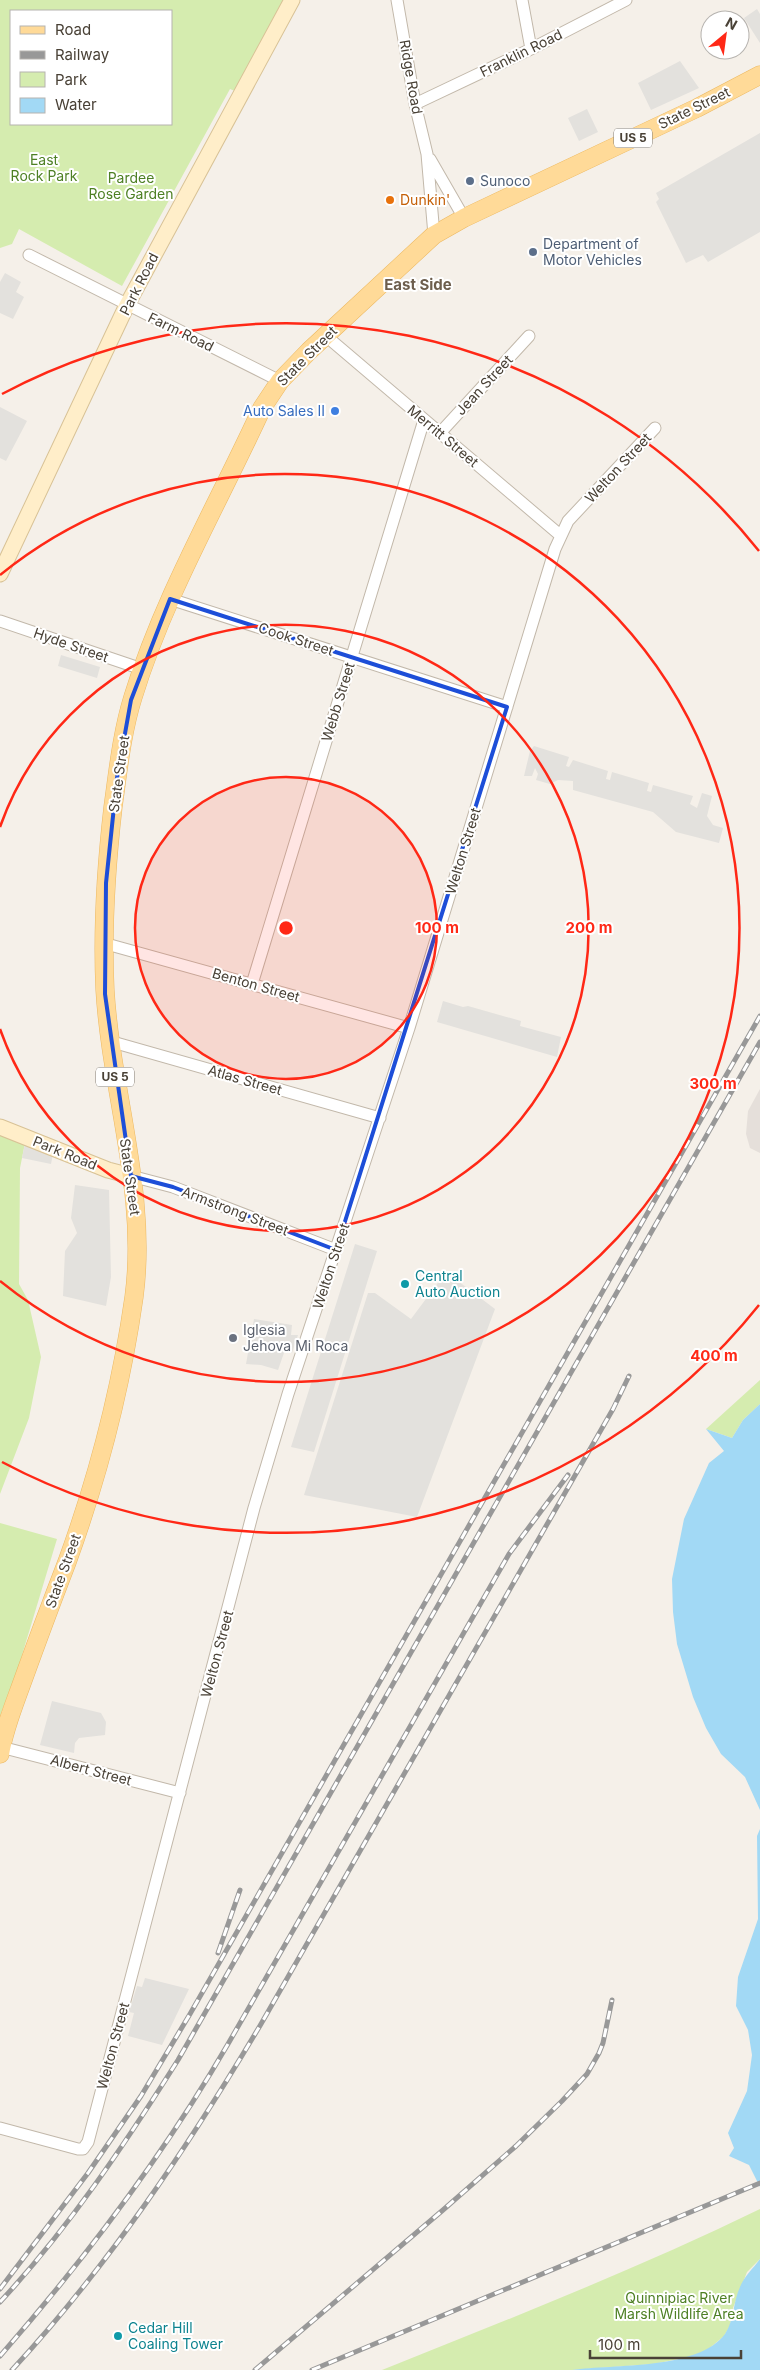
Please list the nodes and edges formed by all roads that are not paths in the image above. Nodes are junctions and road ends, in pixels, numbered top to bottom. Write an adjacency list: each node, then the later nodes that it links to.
1 (292, 0): 12 (main road, Park Road)
2 (397, 0): 7 (street, Ridge Road)
3 (522, 0): 5 (street)
4 (626, 0): 5 (street, Franklin Road)
5 (531, 48): 7 (street, Franklin Road)
6 (760, 75): 9 (main road, State Street / US 5)
7 (415, 104): 8 (street, Ridge Road)
8 (427, 154): 9 (street, Ridge Road); 10 (street, Ridge Road)
9 (464, 218): 10 (main road, State Street / US 5)
10 (434, 235): 13 (main road, State Street / US 5)
11 (29, 255): 12 (street, Farm Road)
12 (127, 306): 15 (street, Farm Road); 20 (main road, Park Road)
13 (326, 336): 15 (main road, State Street / US 5); 16 (street, Merritt Street)
14 (529, 336): 18 (street, Jean Street)
15 (280, 381): 21 (main road, State Street / US 5)
16 (424, 420): 18 (street, Merritt Street); 23 (street, Webb Street)
17 (655, 428): 19 (street, Welton Street)
18 (440, 433): 19 (street, Merritt Street)
19 (560, 535): 25 (street, Welton Street)
20 (0, 574)
21 (170, 599): 23 (street, Cook Street); 24 (main road, State Street / US 5)
22 (0, 622): 24 (street, Hyde Street)
23 (352, 657): 25 (street, Cook Street); 27 (street, Webb Street)
24 (142, 669): 26 (main road, State Street / US 5)
25 (507, 707): 28 (street, Welton Street)
26 (103, 943): 27 (street, Benton Street); 29 (main road, State Street / US 5)
27 (252, 984): 28 (street, Benton Street)
28 (409, 1028): 30 (street, Welton Street)
29 (109, 1041): 30 (street, Atlas Street); 32 (main road, State Street / US 5)
30 (380, 1118): 33 (street, Welton Street)
31 (0, 1127): 32 (main road, Park Road)
32 (131, 1176): 33 (street, Armstrong Street); 34 (main road, State Street / US 5)
33 (336, 1250): 35 (street, Welton Street)
34 (1, 1751): 35 (street, Albert Street)
35 (180, 1794): 36 (street, Welton Street)
36 (0, 2128)

